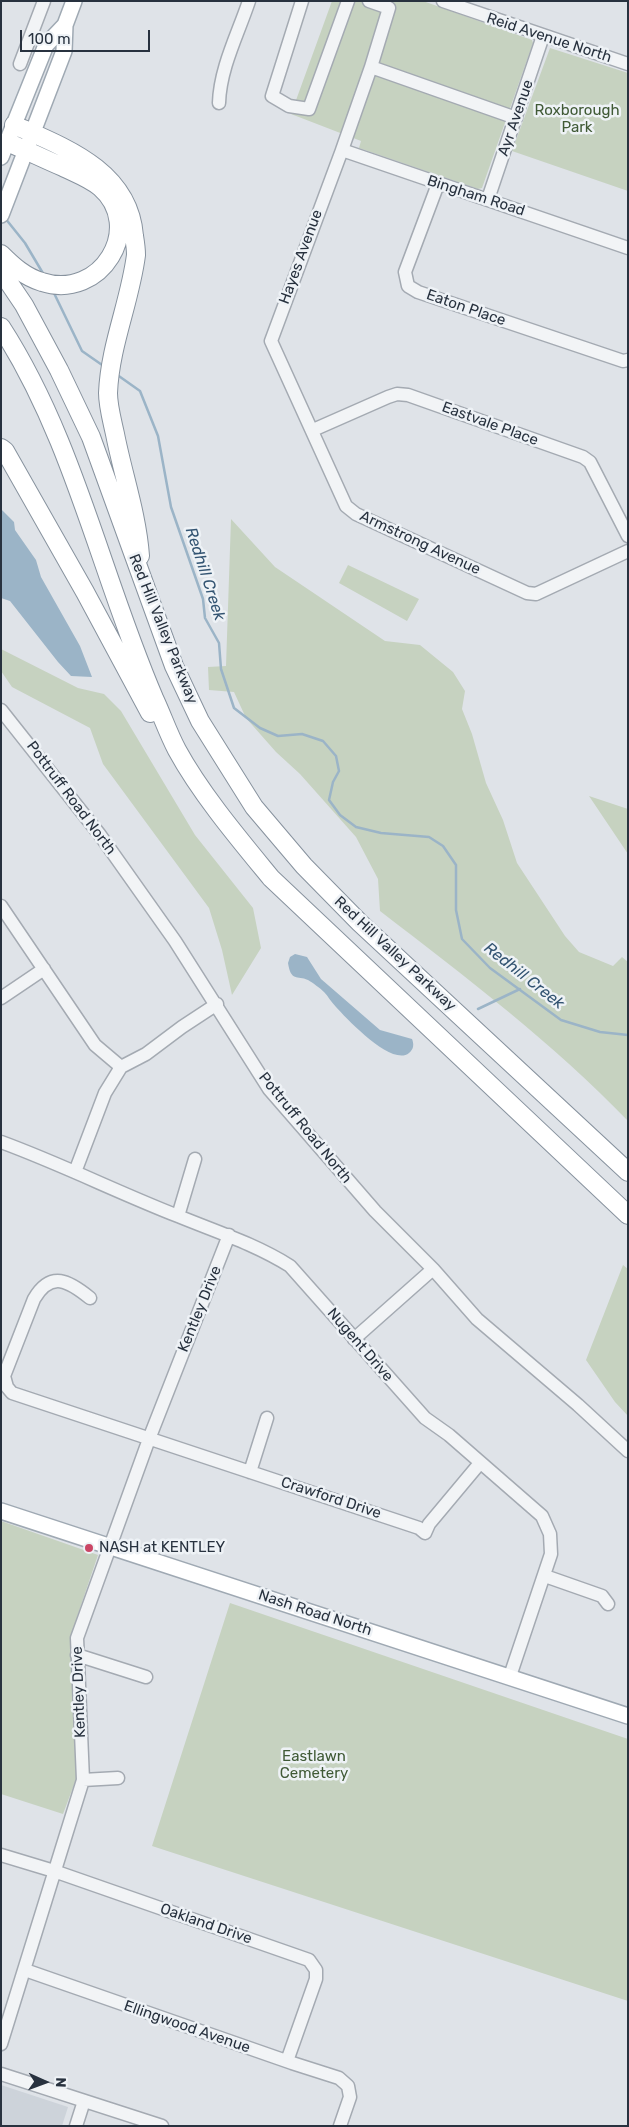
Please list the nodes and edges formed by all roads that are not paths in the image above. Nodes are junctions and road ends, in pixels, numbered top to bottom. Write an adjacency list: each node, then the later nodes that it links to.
1 (44, 1): 10 (street)
2 (74, 1): 8 (main road)
3 (248, 1): 13 (street)
4 (302, 1): 5 (street)
5 (348, 1)
6 (369, 1): 12 (street)
7 (443, 1): 9 (street, Reid Avenue North)
8 (65, 25): 15 (main road); 16 (main road)
9 (543, 36): 11 (street, Reid Avenue North); 14 (street, Ayr Avenue)
10 (20, 64)
11 (628, 64)
12 (371, 67): 14 (street); 19 (street)
13 (219, 103)
14 (516, 118): 21 (street, Ayr Avenue)
15 (14, 125): 16 (highway); 17 (main road)
16 (32, 133): 18 (main road); 33 (highway)
17 (4, 150): 18 (highway)
18 (25, 150): 22 (main road); 24 (highway)
19 (342, 150): 20 (street, Bingham Road); 27 (street, Hayes Avenue)
20 (438, 184): 21 (street, Bingham Road); 28 (street, Eaton Place)
21 (488, 199): 23 (street, Bingham Road)
22 (1, 216)
23 (628, 248)
24 (1, 254)
25 (1, 271): 33 (highway, Red Hill Valley Parkway)
26 (1, 327): 35 (highway, Red Hill Valley Parkway)
27 (273, 346): 29 (street, Armstrong Avenue)
28 (628, 360)
29 (313, 430): 31 (street, Eastvale Place); 32 (street, Armstrong Avenue)
30 (3, 447): 35 (highway)
31 (628, 536)
32 (628, 551)
33 (142, 579): 44 (highway, Red Hill Valley Parkway)
34 (1, 710): 39 (street, Pottruff Road North)
35 (177, 750): 45 (highway, Red Hill Valley Parkway)
36 (1, 906): 37 (street)
37 (44, 969): 38 (street); 40 (street)
38 (1, 998)
39 (217, 1004): 40 (street); 48 (street, Pottruff Road North)
40 (121, 1067): 43 (street)
41 (1, 1142): 43 (street, Nugent Drive)
42 (195, 1159): 46 (street)
43 (75, 1172): 46 (street, Nugent Drive)
44 (628, 1172)
45 (628, 1215)
46 (178, 1216): 47 (street, Nugent Drive)
47 (229, 1235): 50 (street, Nugent Drive); 52 (street, Kentley Drive)
48 (433, 1269): 50 (street); 53 (street, Pottruff Road North)
49 (90, 1298): 52 (street, Crawford Drive)
50 (354, 1339): 54 (street, Nugent Drive)
51 (267, 1418): 55 (street)
52 (149, 1439): 55 (street, Crawford Drive); 57 (street, Kentley Drive)
53 (628, 1451)
54 (480, 1463): 55 (street, Crawford Drive); 58 (street, Nugent Drive)
55 (250, 1472)
56 (1, 1511): 57 (main road, Nash Road North)
57 (110, 1548): 60 (street, Kentley Drive); 61 (main road, Nash Road North)
58 (545, 1576): 59 (street); 61 (street, Nugent Drive)
59 (608, 1604)
60 (77, 1655): 62 (street); 65 (street, Kentley Drive)
61 (510, 1676): 63 (main road, Nash Road North)
62 (146, 1677)
63 (628, 1716)
64 (118, 1778): 65 (street)
65 (83, 1780): 67 (street, Kentley Drive)
66 (1, 1854): 67 (street, Oakland Drive)
67 (54, 1871): 68 (street, Kentley Drive); 70 (street, Oakland Drive)
68 (25, 1970): 69 (street, Kentley Drive); 70 (street, Ellingwood Avenue)
69 (1, 2044)
70 (287, 2062): 75 (street, Ellingwood Avenue)
71 (1, 2074): 72 (street)
72 (84, 2101): 73 (street); 74 (street)
73 (76, 2126)
74 (162, 2126)
75 (340, 2126)

